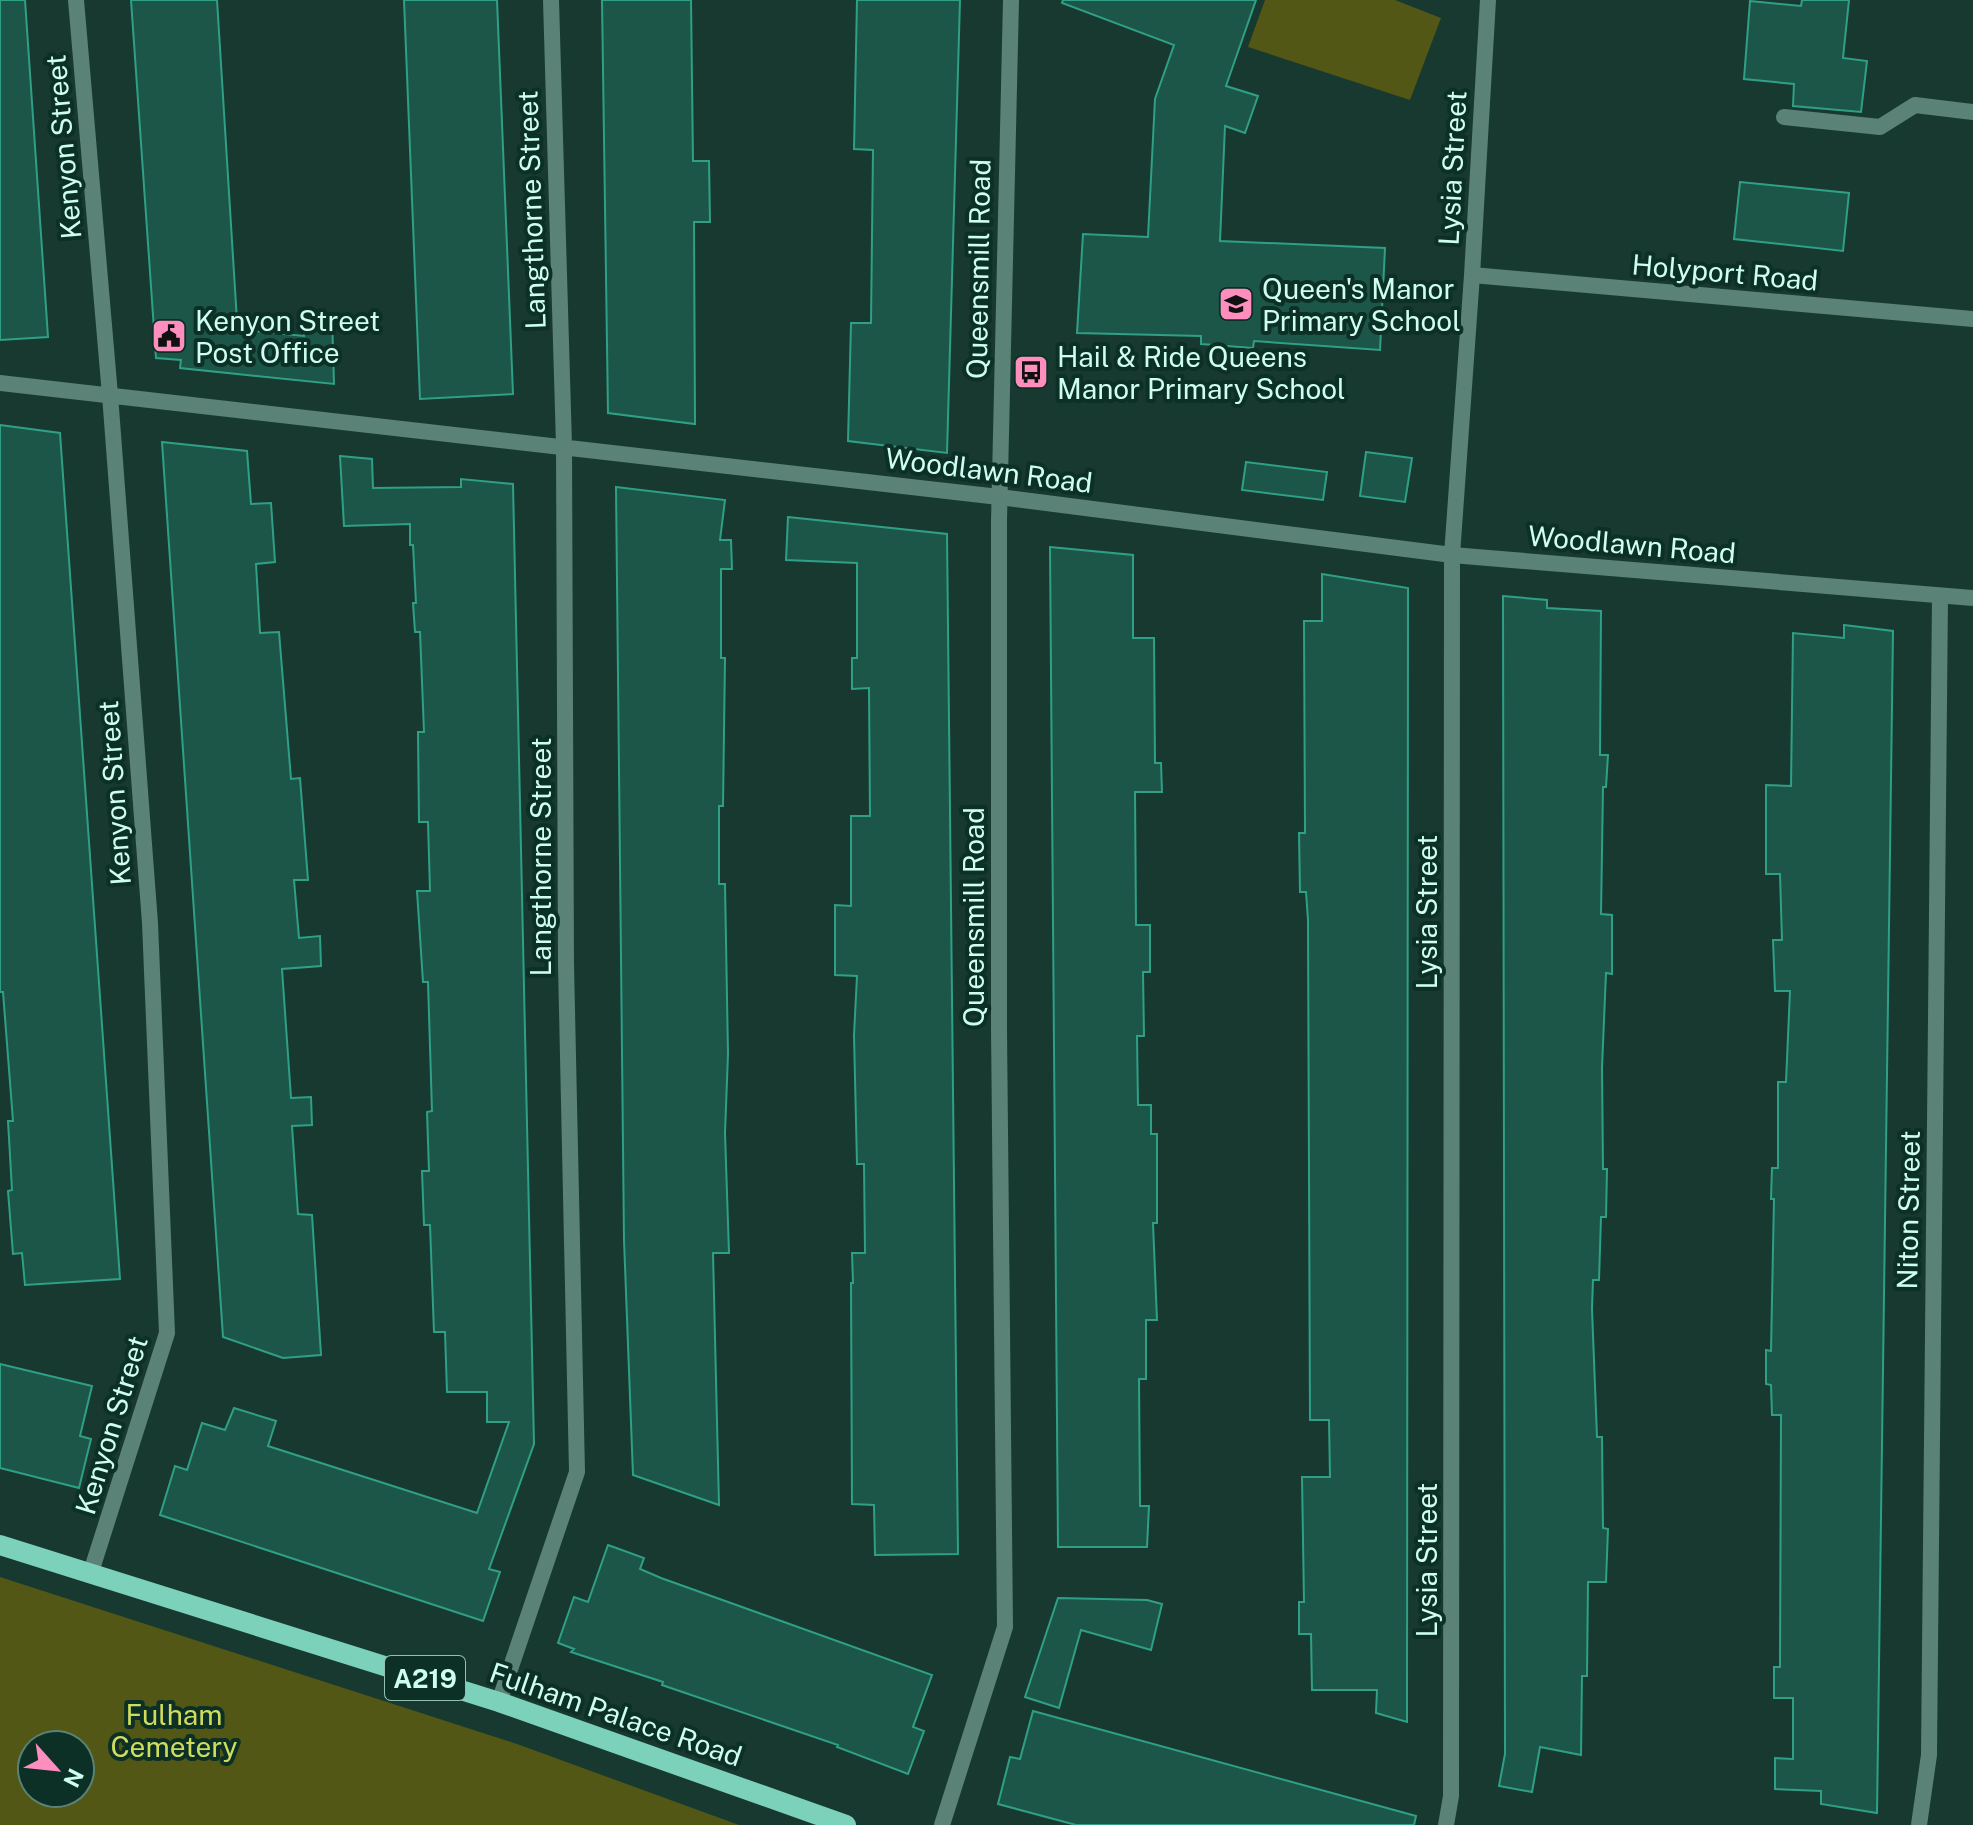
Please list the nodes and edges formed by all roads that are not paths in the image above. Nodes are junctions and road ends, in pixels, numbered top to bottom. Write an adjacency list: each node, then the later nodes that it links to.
1 (76, 0): 10 (street, Kenyon Street)
2 (551, 0): 11 (street, Langthorne Street)
3 (1011, 0): 12 (street, Queensmill Road)
4 (1488, 0): 7 (street, Lysia Street)
5 (1973, 112): 6 (street)
6 (1784, 117)
7 (1472, 275): 8 (street, Holyport Road); 13 (street, Lysia Street)
8 (1973, 319)
9 (0, 383): 10 (street, Woodlawn Road)
10 (110, 395): 11 (street, Woodlawn Road); 17 (street, Kenyon Street)
11 (564, 445): 12 (street, Woodlawn Road); 18 (street, Langthorne Street)
12 (999, 497): 13 (street, Woodlawn Road); 20 (street, Queensmill Road)
13 (1452, 555): 14 (street, Woodlawn Road); 21 (street, Lysia Street)
14 (1940, 596): 15 (street, Woodlawn Road); 22 (street, Niton Street)
15 (1973, 598)
16 (0, 1545): 17 (main road, Fulham Palace Road / A219)
17 (91, 1572): 18 (main road, Fulham Palace Road / A219)
18 (499, 1702): 19 (main road, Fulham Palace Road / A219)
19 (846, 1825)
20 (942, 1825)
21 (1446, 1825)
22 (1919, 1825)

